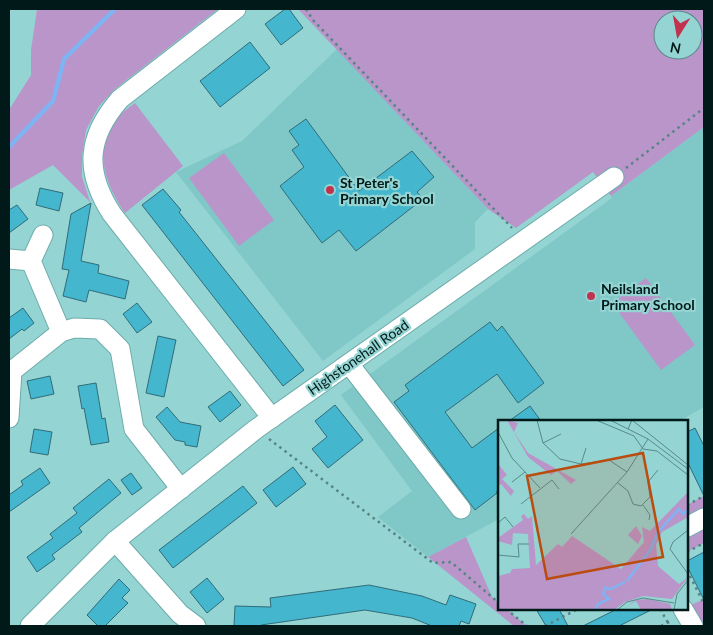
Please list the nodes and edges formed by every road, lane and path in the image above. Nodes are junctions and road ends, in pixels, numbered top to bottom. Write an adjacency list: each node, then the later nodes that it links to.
1 (236, 9): 13 (street)
2 (306, 9): 6 (path)
3 (704, 108): 4 (path)
4 (614, 177): 6 (street, Highstonehall Road)
5 (43, 235): 8 (street)
6 (523, 240): 10 (street, Highstonehall Road)
7 (9, 259): 8 (street)
8 (32, 261): 9 (street)
9 (61, 332): 11 (street); 15 (street)
10 (349, 364): 13 (street, Highstonehall Road); 18 (street)
11 (11, 370): 12 (street)
12 (9, 418)
13 (272, 418): 14 (street, Highstonehall Road)
14 (256, 428): 15 (street, Highstonehall Road); 25 (path)
15 (181, 489): 21 (street, Highstonehall Road)
16 (704, 496): 17 (path)
17 (688, 504)
18 (461, 509)
19 (704, 518): 20 (street)
20 (688, 526)
21 (115, 541): 31 (street, Highstonehall Road); 32 (street)
22 (704, 543): 23 (path)
23 (688, 551)
24 (688, 572): 26 (path)
25 (498, 602)
26 (704, 604)
27 (507, 610): 33 (path)
28 (576, 610): 34 (path)
29 (661, 610): 35 (path)
30 (684, 610): 36 (street)
31 (30, 626)
32 (196, 626)
33 (527, 626)
34 (545, 626)
35 (670, 626)
36 (693, 626)

